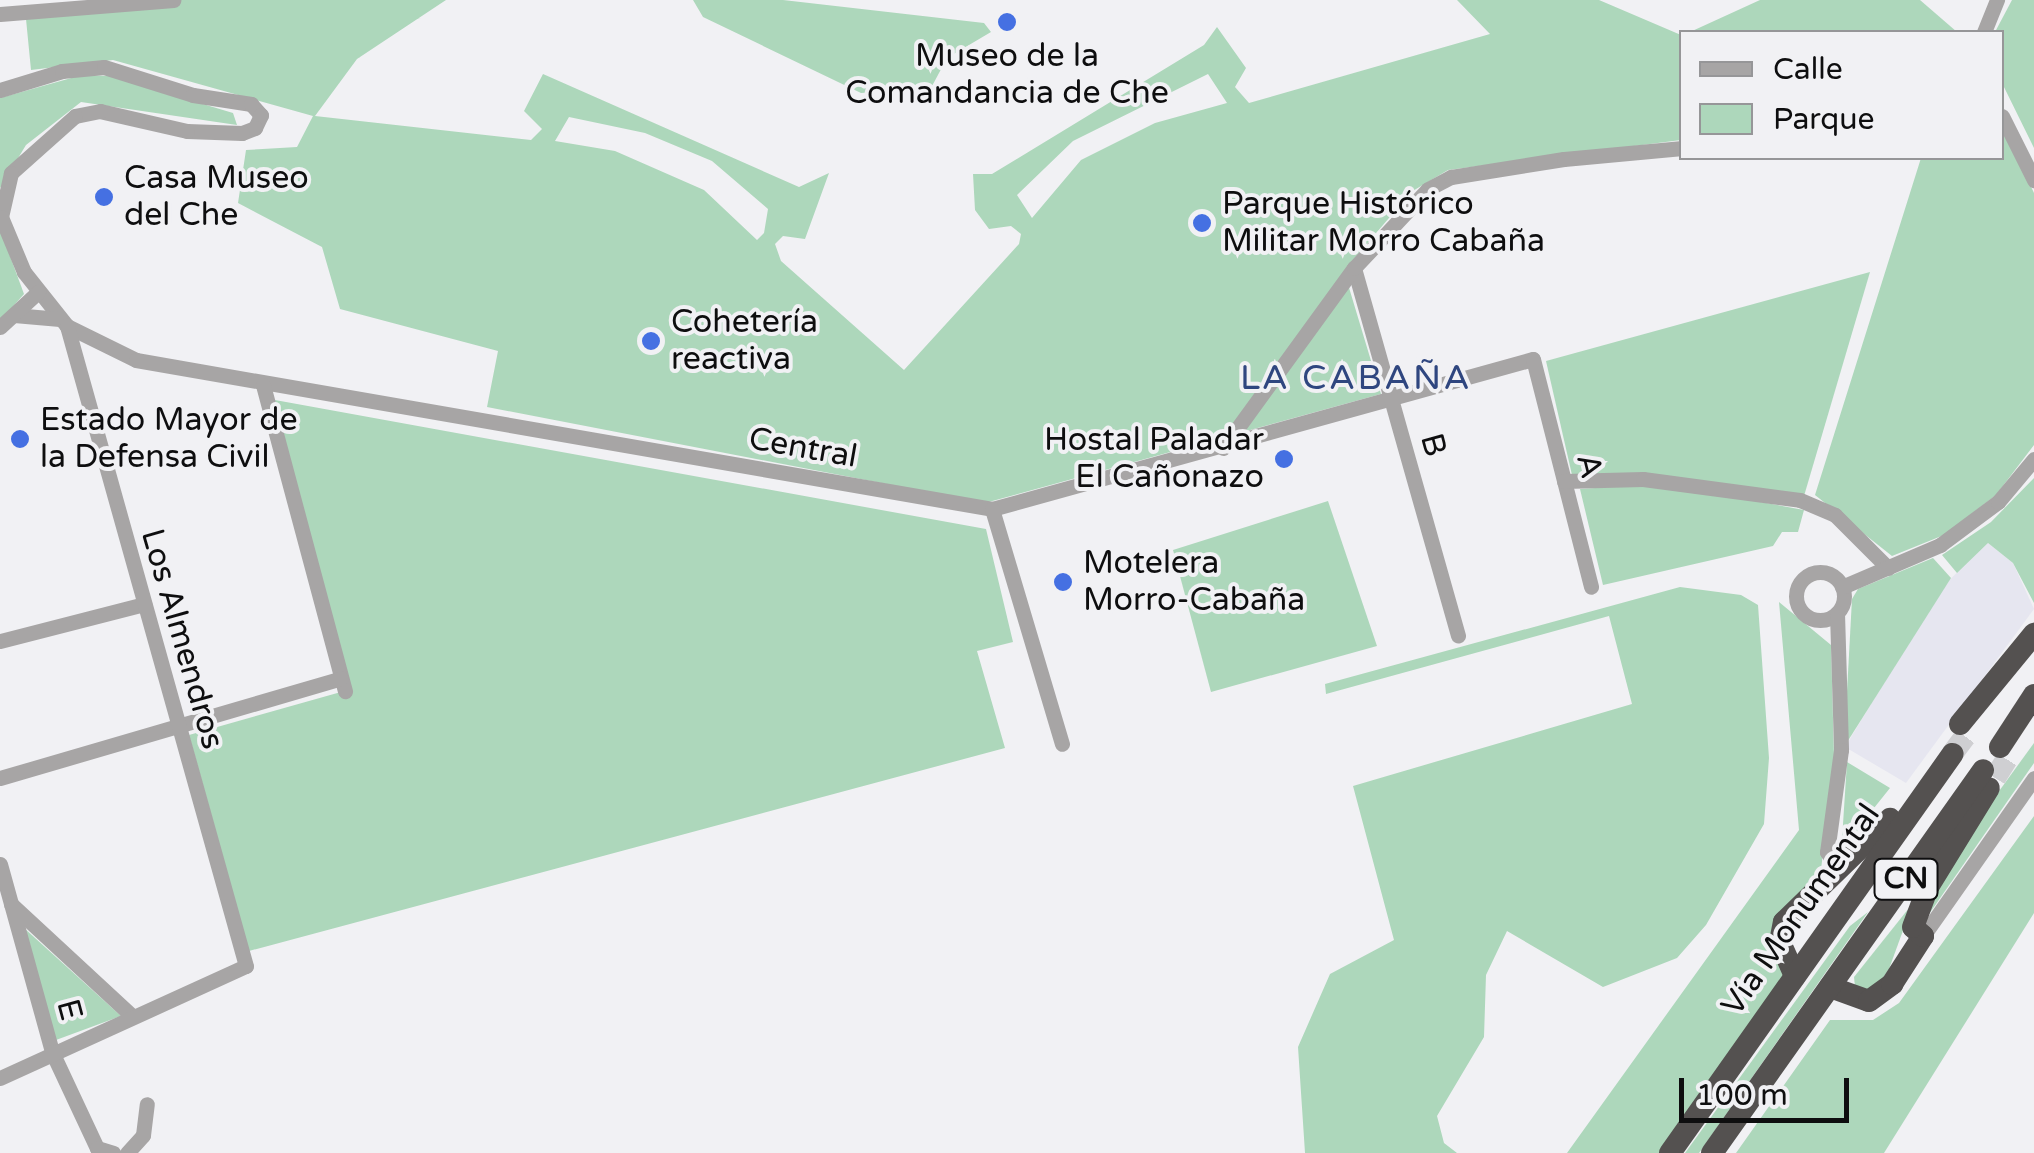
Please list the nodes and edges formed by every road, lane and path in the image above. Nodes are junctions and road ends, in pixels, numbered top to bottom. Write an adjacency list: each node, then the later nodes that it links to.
1 (173, 0): 3 (street)
2 (1998, 0): 4 (street)
3 (0, 14)
4 (1985, 30)
5 (0, 90): 10 (street)
6 (2004, 120): 8 (street)
7 (1679, 148): 9 (street)
8 (2034, 180)
9 (1354, 268): 17 (street, B); 18 (street)
10 (24, 272): 11 (street); 12 (street)
11 (38, 292): 12 (street); 13 (street)
12 (20, 310): 13 (street); 14 (street)
13 (63, 323): 16 (street, Central); 25 (street, Los Almendros)
14 (0, 327)
15 (1534, 359): 17 (street, Central); 20 (street, A)
16 (263, 386): 21 (street, Central); 32 (street)
17 (1392, 399): 18 (street, Central); 27 (street, B)
18 (1224, 448): 21 (street, Central)
19 (2034, 459): 22 (street)
20 (1564, 481): 22 (street); 23 (street, A)
21 (992, 509): 34 (street)
22 (1888, 568): 24 (street)
23 (1591, 587)
24 (1842, 587): 26 (street); 26 (street)
25 (144, 604): 29 (street); 32 (street, Los Almendros)
26 (1836, 613): 39 (street)
27 (1456, 630)
28 (2034, 637): 33 (highway)
29 (0, 641)
30 (2034, 695): 31 (highway)
31 (2034, 712)
32 (178, 726): 35 (street); 47 (street, Los Almendros)
33 (1966, 726)
34 (1062, 744)
35 (0, 778)
36 (2034, 778): 43 (street)
37 (1895, 813): 39 (highway); 40 (highway); 40 (highway, Vía Monumental / CN)
38 (0, 864): 41 (street, E)
39 (1838, 868): 45 (highway)
40 (1862, 882): 44 (highway, Vía Monumental / CN)
41 (11, 904): 47 (street); 48 (street, E)
42 (1867, 935): 43 (highway, Vía Monumental / CN); 44 (highway); 46 (highway, Vía Monumental / CN)
43 (1922, 936): 46 (highway)
44 (1819, 943): 45 (highway, Vía Monumental / CN)
45 (1795, 976): 53 (highway, Vía Monumental / CN)
46 (1830, 987): 54 (highway, Vía Monumental / CN)
47 (132, 1016): 48 (street)
48 (52, 1052): 49 (street); 51 (street, E)
49 (0, 1078)
50 (146, 1104): 52 (street)
51 (113, 1153)
52 (127, 1153)
53 (1670, 1153)
54 (1712, 1153)

